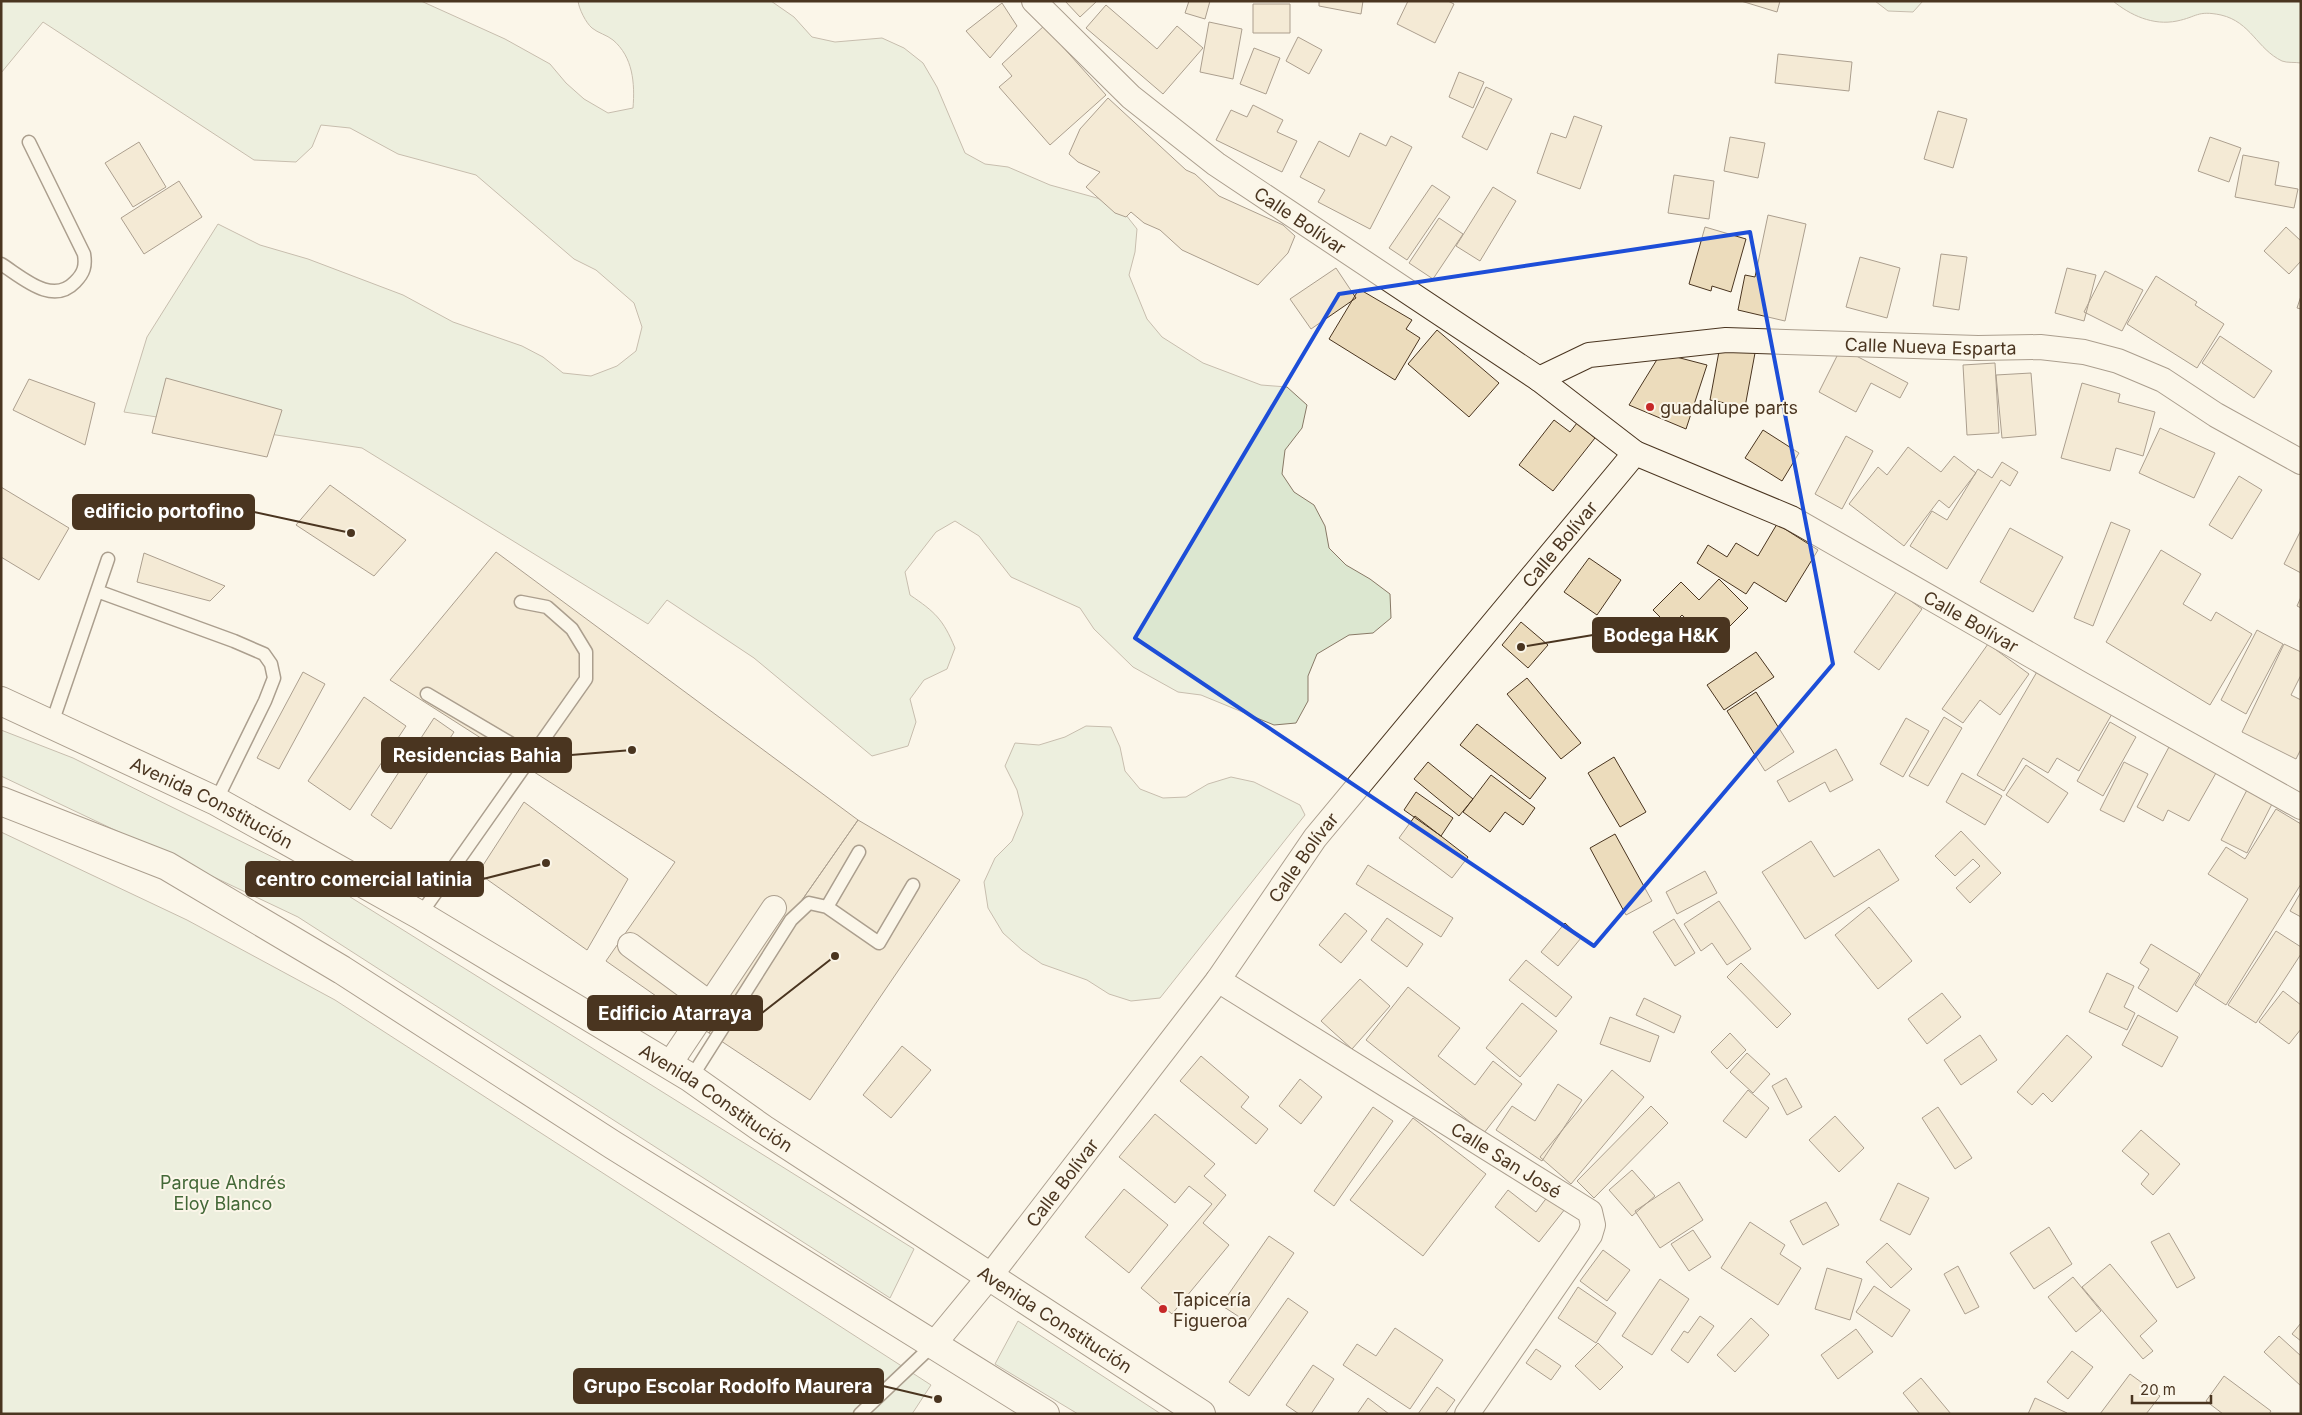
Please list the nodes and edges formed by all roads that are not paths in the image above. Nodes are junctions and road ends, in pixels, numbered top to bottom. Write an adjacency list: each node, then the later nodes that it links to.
1 (1034, 1): 4 (street, Calle Bolívar)
2 (29, 142): 3 (lane)
3 (1, 264)
4 (1539, 380): 5 (street, Calle Bolívar); 6 (street, Calle Nueva Esparta)
5 (1635, 453): 16 (street, Calle Bolívar); 23 (street, Calle Bolívar)
6 (2301, 462)
7 (108, 559): 8 (lane)
8 (97, 591): 12 (lane); 15 (lane)
9 (521, 602): 13 (lane)
10 (428, 694): 13 (lane)
11 (1, 701): 12 (main road, Avenida Constitución)
12 (52, 724): 15 (main road, Avenida Constitución)
13 (532, 756): 21 (lane)
14 (1, 801): 27 (main road)
15 (216, 801): 21 (main road, Avenida Constitución)
16 (2301, 807)
17 (859, 852): 19 (lane)
18 (913, 885): 19 (lane)
19 (827, 907): 25 (lane)
20 (774, 908): 24 (street)
21 (420, 916): 25 (main road, Avenida Constitución)
22 (630, 945): 24 (street)
23 (1218, 980): 26 (street, Calle Bolívar); 31 (street, Calle San José)
24 (709, 1003): 25 (street)
25 (680, 1072): 26 (main road, Avenida Constitución)
26 (990, 1276): 27 (street, Calle Bolívar); 30 (main road, Avenida Constitución)
27 (934, 1344): 28 (lane); 29 (main road)
28 (860, 1414)
29 (1045, 1414)
30 (1201, 1414)
31 (1466, 1414)

